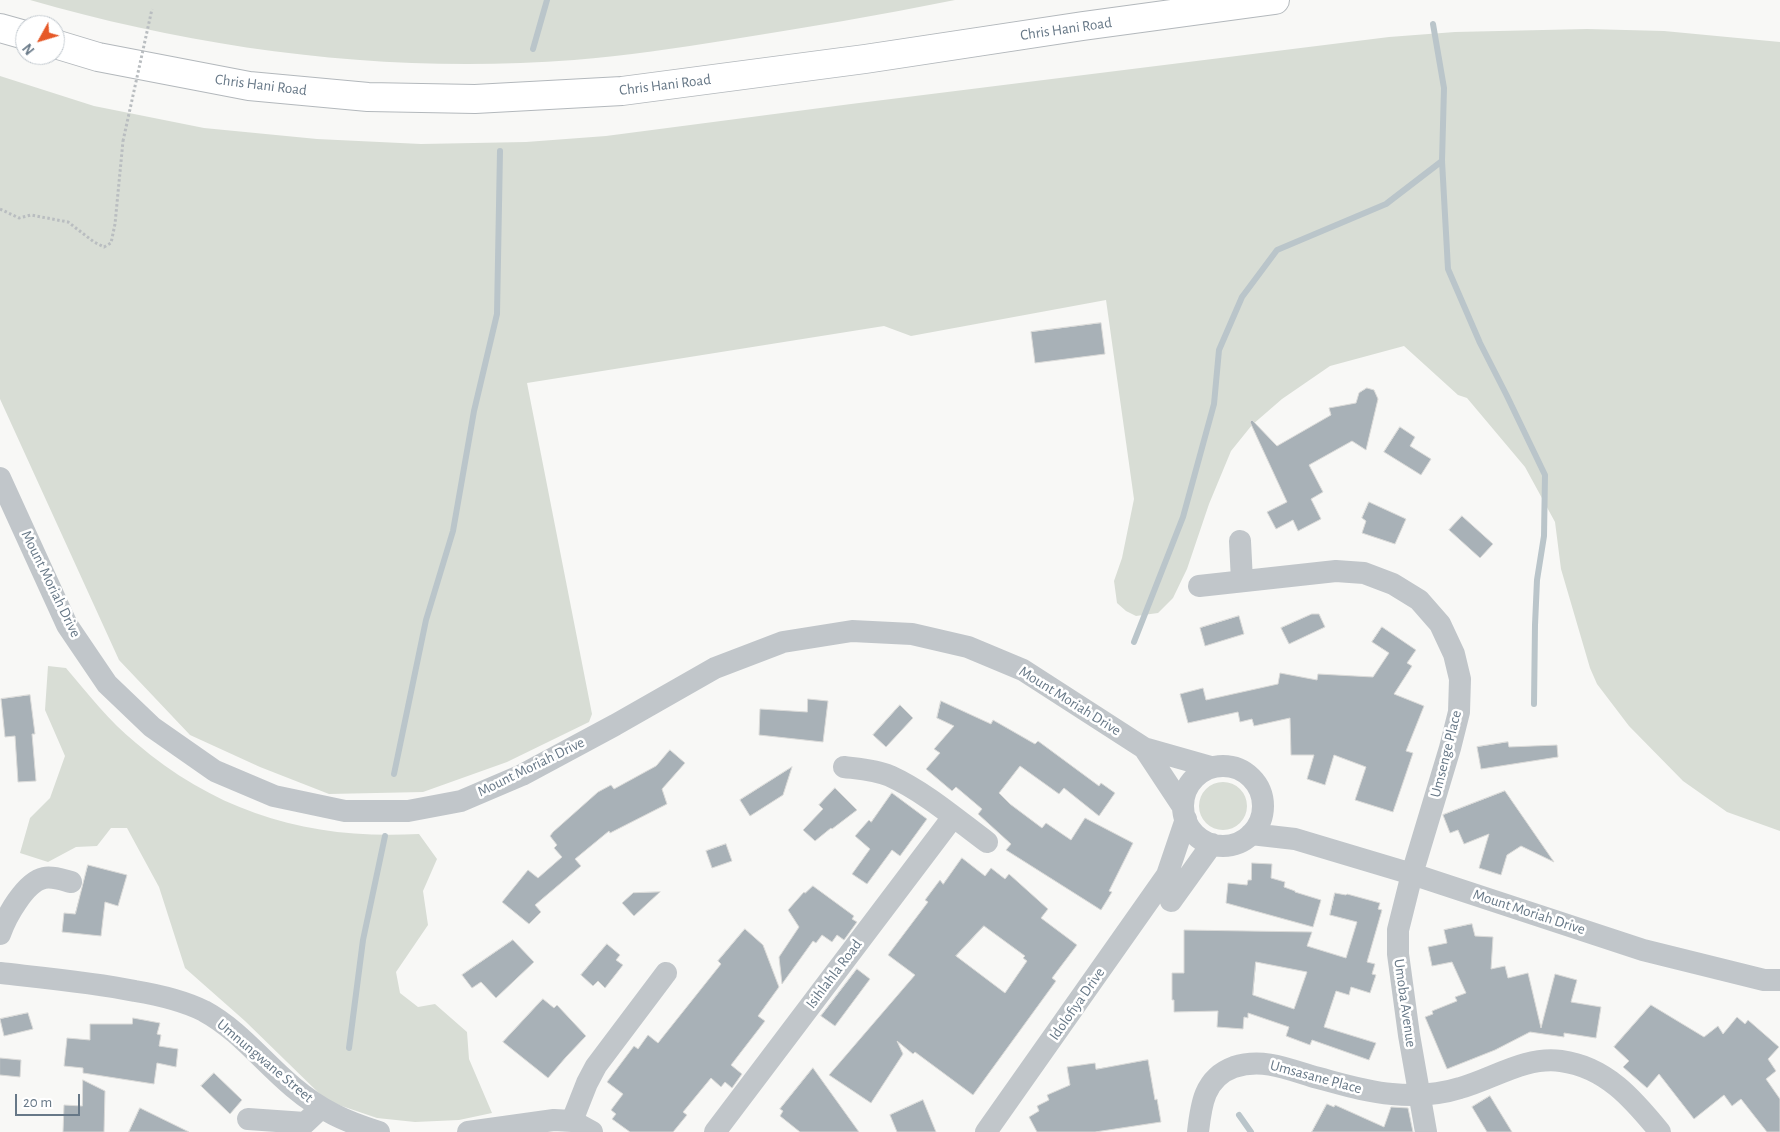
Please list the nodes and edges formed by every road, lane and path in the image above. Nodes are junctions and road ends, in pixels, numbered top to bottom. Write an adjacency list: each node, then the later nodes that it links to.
1 (1156, 0): 4 (main road)
2 (1275, 0): 4 (main road, Chris Hani Road)
3 (152, 9): 8 (path, bridge)
4 (1082, 26): 7 (main road, Chris Hani Road)
5 (0, 28): 6 (main road)
6 (15, 32)
7 (65, 47)
8 (0, 209)
9 (0, 478): 13 (street, Mount Moriah Drive)
10 (1240, 541): 11 (street)
11 (1242, 580): 12 (street, Umsenge Place); 23 (street, Umsenge Place)
12 (1199, 586)
13 (1144, 748): 15 (street, Mount Moriah Drive); 16 (street, Mount Moriah Drive)
14 (844, 767): 18 (street)
15 (1211, 767): 16 (street); 17 (street, Mount Moriah Drive)
16 (1184, 813): 22 (street, Mount Moriah Drive); 24 (street, Idolofiya Drive)
17 (1262, 815): 19 (street); 20 (street, Mount Moriah Drive)
18 (953, 817): 21 (street); 37 (street, Isihlahla Road)
19 (1251, 834): 20 (street, Mount Moriah Drive); 22 (street)
20 (1295, 839): 23 (street, Mount Moriah Drive)
21 (987, 842)
22 (1212, 844): 24 (street, Idolofiya Drive)
23 (1412, 874): 29 (street, Mount Moriah Drive); 30 (street, Umoba Avenue)
24 (1167, 875): 38 (street, Idolofiya Drive)
25 (72, 882): 26 (street)
26 (0, 934)
27 (0, 973): 31 (street, Umnungwane Street)
28 (666, 973): 33 (street)
29 (1775, 983)
30 (1418, 1095): 39 (street, Umsasane Place); 40 (street, Umoba Avenue); 41 (street, Umsasane Place)
31 (321, 1108): 32 (street); 34 (street, Umnungwane Street)
32 (248, 1119)
33 (572, 1121): 35 (street); 36 (street)
34 (379, 1132)
35 (468, 1132)
36 (592, 1132)
37 (715, 1132)
38 (986, 1132)
39 (1198, 1132)
40 (1426, 1132)
41 (1660, 1132)

